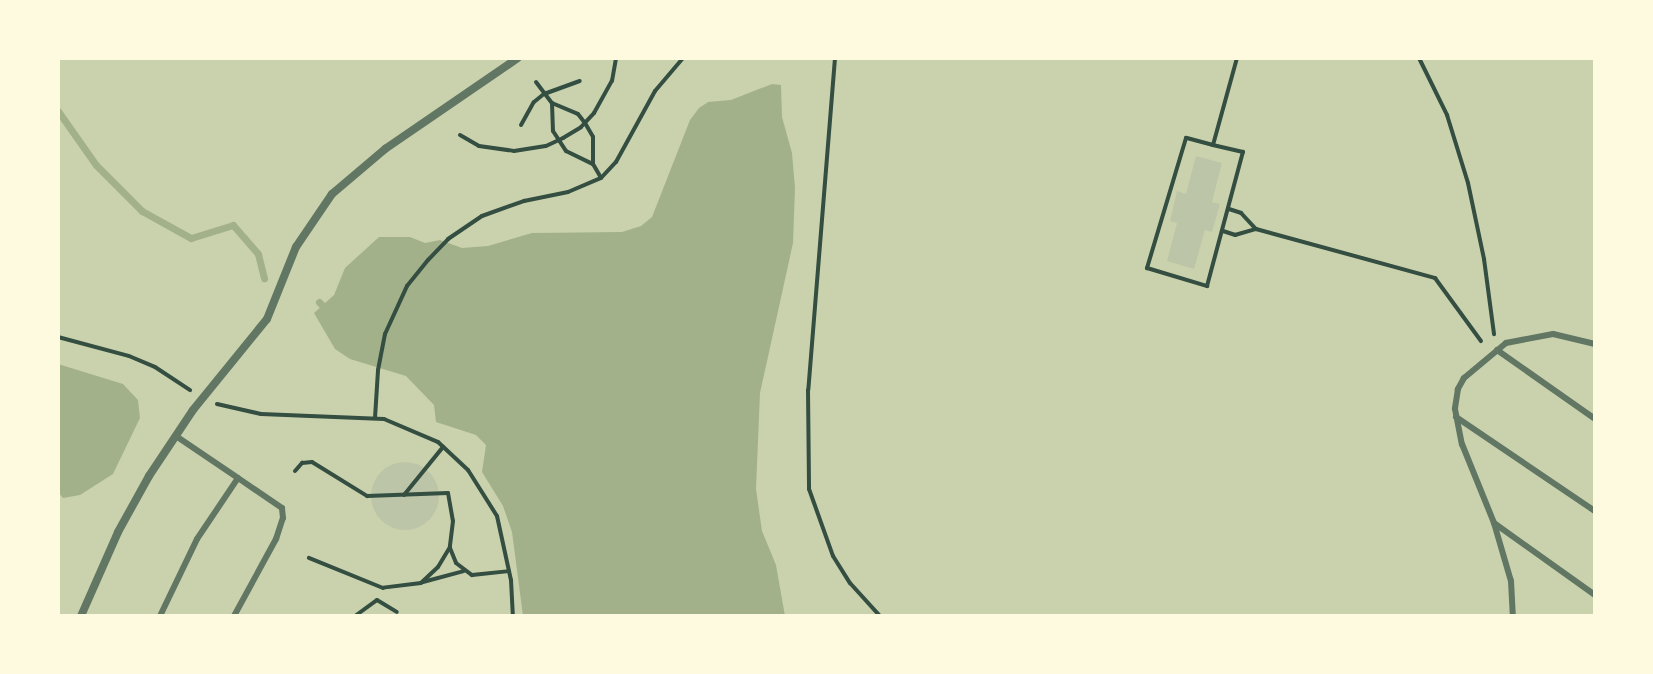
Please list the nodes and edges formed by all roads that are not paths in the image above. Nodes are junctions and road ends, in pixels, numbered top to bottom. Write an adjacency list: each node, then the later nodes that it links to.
1 (518, 58): 6 (street)
2 (1595, 344): 3 (lane)
3 (1497, 350): 4 (lane); 5 (lane)
4 (1456, 417): 8 (lane); 9 (lane)
5 (1595, 419)
6 (176, 436): 7 (lane); 11 (street)
7 (238, 478): 12 (lane); 13 (lane)
8 (1595, 511)
9 (1494, 523): 10 (lane); 14 (lane)
10 (1595, 595)
11 (81, 616)
12 (160, 616)
13 (234, 616)
14 (1513, 616)

